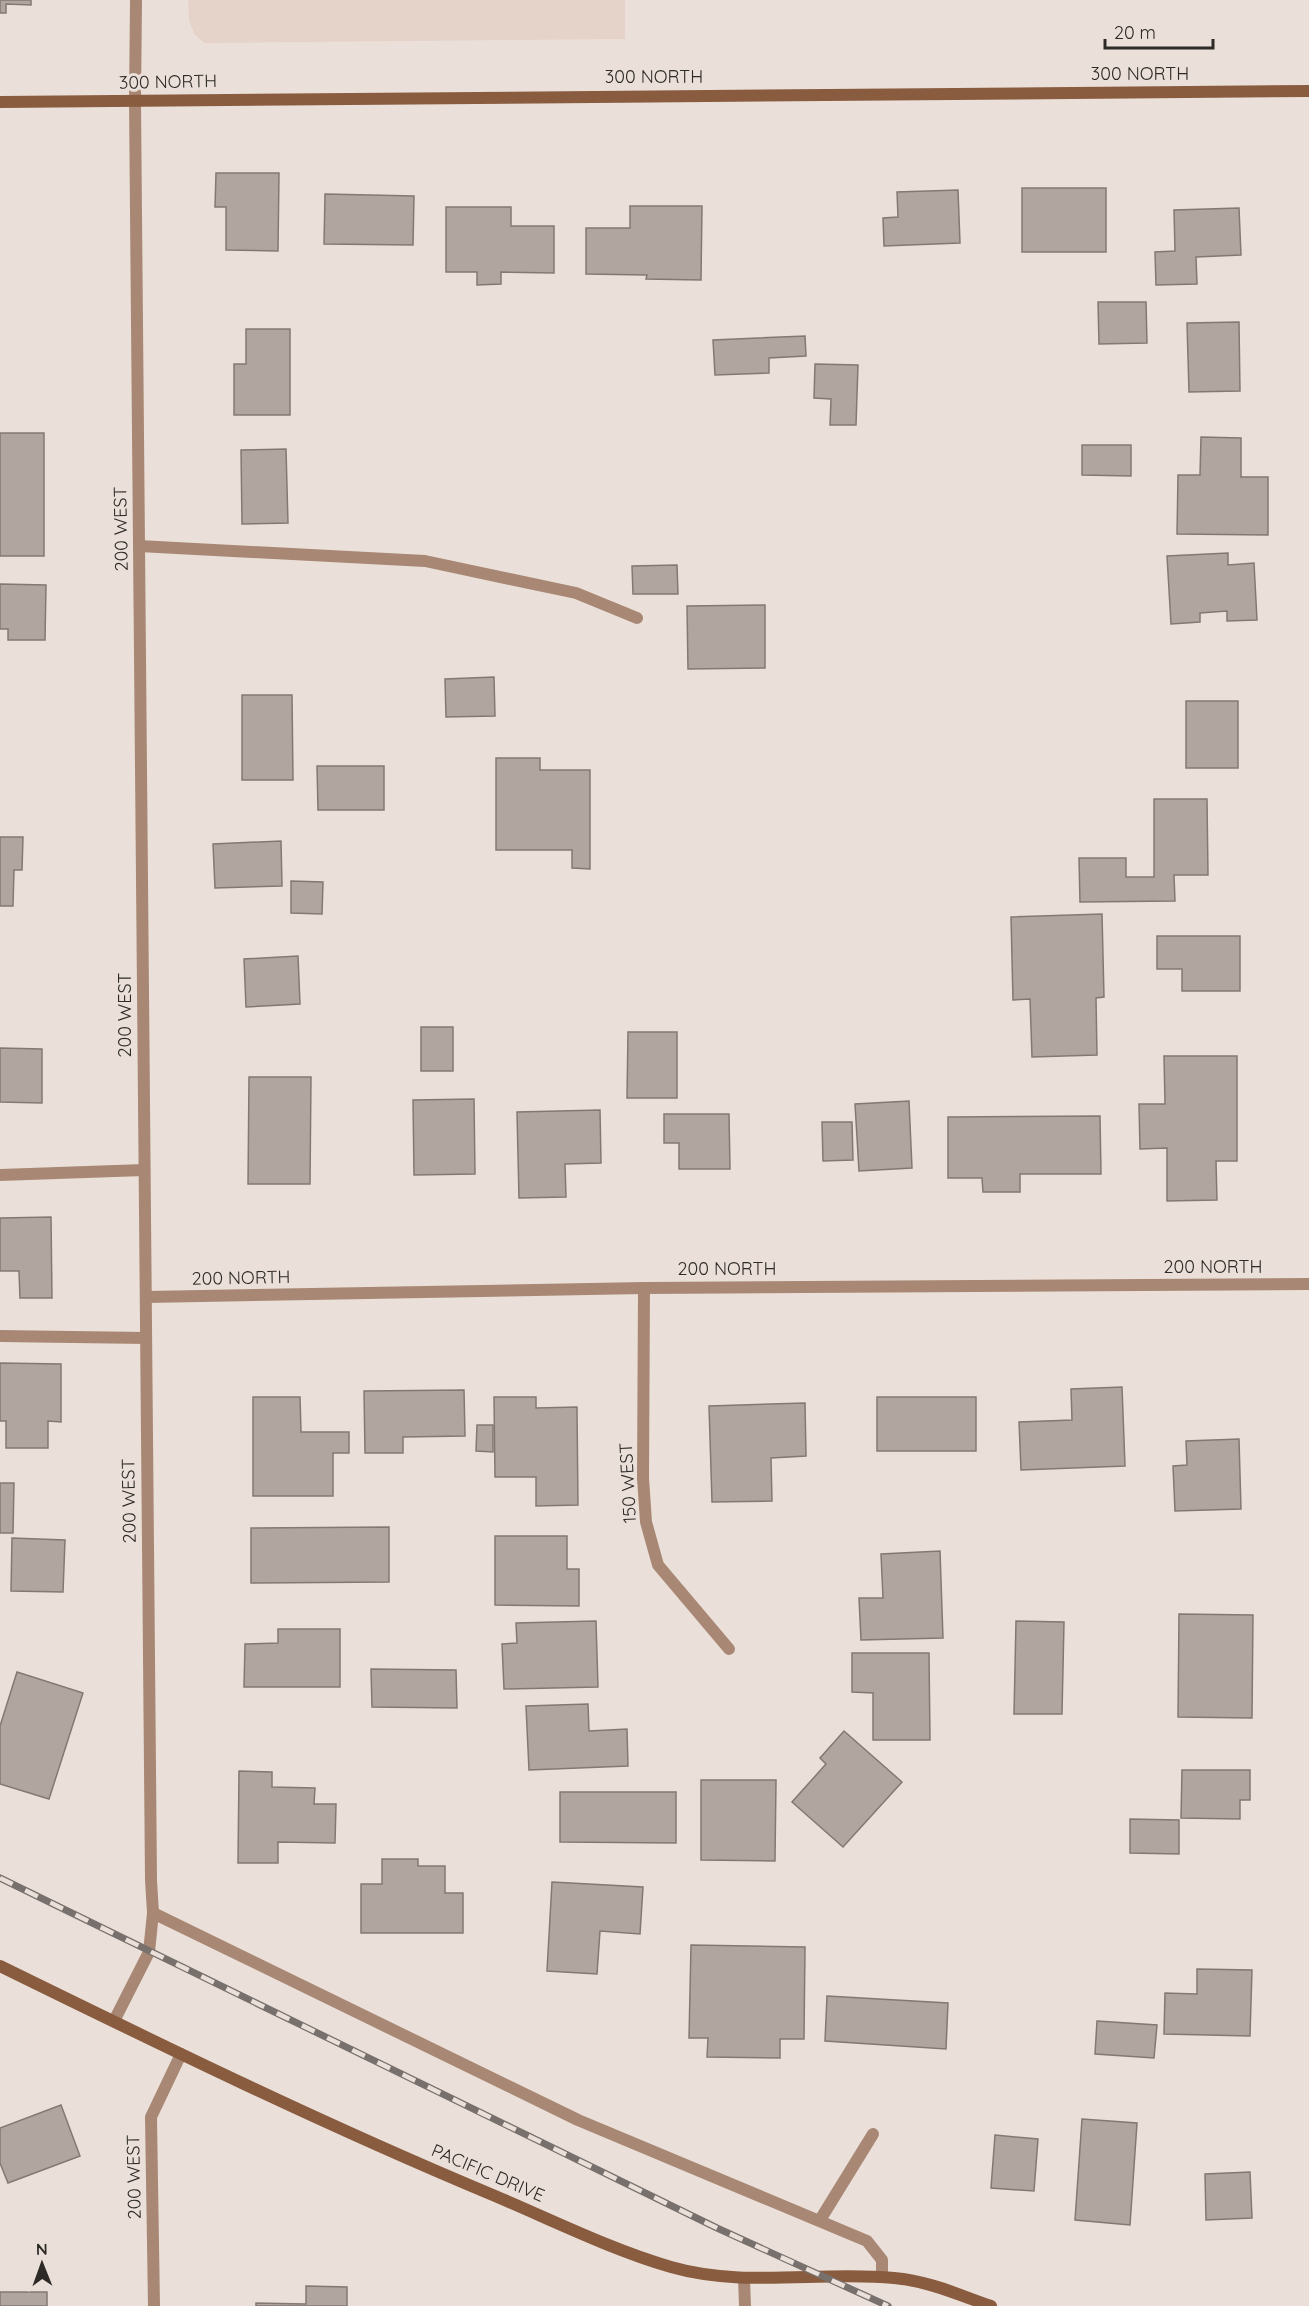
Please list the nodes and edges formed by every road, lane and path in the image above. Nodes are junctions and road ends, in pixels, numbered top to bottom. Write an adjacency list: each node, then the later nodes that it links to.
1 (136, 0): 3 (street, 200 WEST)
2 (1309, 91): 3 (street, 300 NORTH)
3 (135, 101): 4 (street, 300 NORTH); 5 (street, 200 WEST)
4 (0, 102)
5 (139, 546): 6 (street); 7 (street, 200 WEST)
6 (637, 618)
7 (144, 1170): 8 (street); 11 (street, 200 WEST)
8 (0, 1175)
9 (1309, 1284): 10 (street, 200 NORTH)
10 (644, 1288): 11 (street, 200 NORTH); 14 (street, 150 WEST)
11 (146, 1297): 13 (street, 200 WEST)
12 (0, 1336): 13 (street)
13 (146, 1338): 15 (street, 200 WEST)
14 (729, 1649)
15 (153, 1913): 17 (street, 200 WEST); 20 (street)
16 (0, 1966): 17 (street, PACIFIC DRIVE)
17 (114, 2021): 18 (street, PACIFIC DRIVE)
18 (181, 2054): 22 (street, PACIFIC DRIVE); 23 (street, 200 WEST)
19 (873, 2134): 20 (street)
20 (820, 2220): 21 (street)
21 (882, 2277): 22 (street, PACIFIC DRIVE); 25 (street, PACIFIC DRIVE)
22 (744, 2278): 24 (street)
23 (154, 2306)
24 (745, 2306)
25 (991, 2306)

